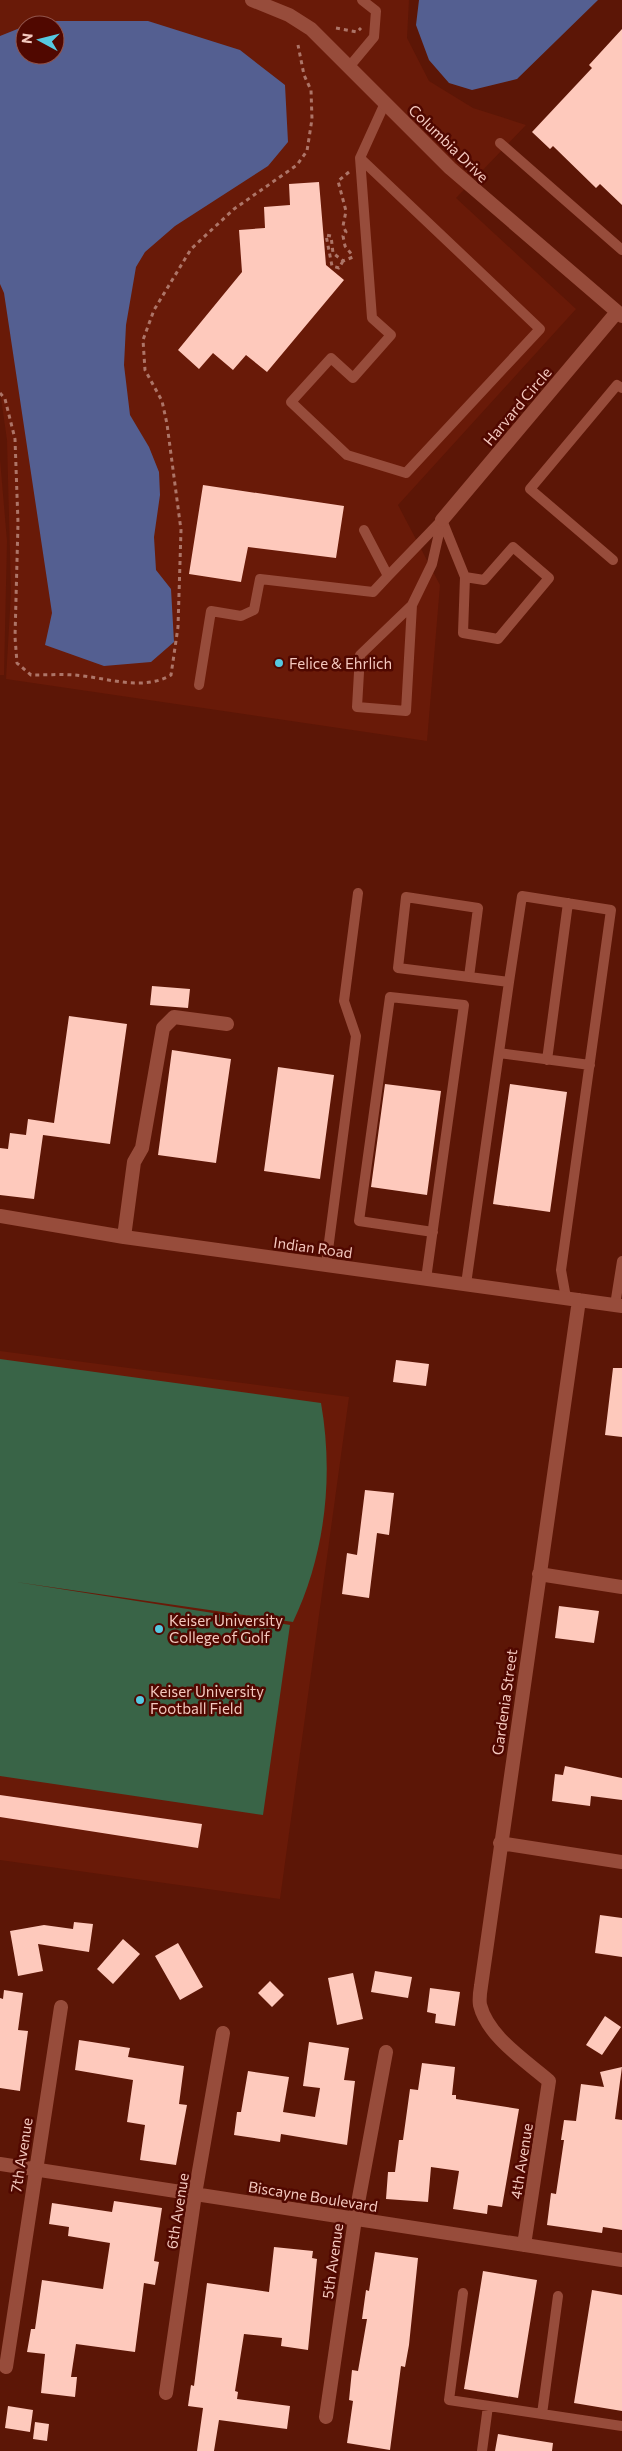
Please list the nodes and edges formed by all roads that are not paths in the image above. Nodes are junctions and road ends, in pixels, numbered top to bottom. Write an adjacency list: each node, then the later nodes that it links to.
1 (252, 0): 3 (street, Columbia Drive)
2 (362, 0): 3 (lane)
3 (349, 67): 4 (street, Columbia Drive)
4 (385, 103): 6 (lane); 8 (street, Columbia Drive)
5 (500, 143): 7 (lane)
6 (360, 158): 6 (lane)
7 (622, 250)
8 (620, 312): 10 (street, Harvard Circle)
9 (622, 388): 12 (lane)
10 (442, 520): 13 (lane); 14 (lane); 15 (lane)
11 (364, 530): 13 (lane)
12 (613, 560)
13 (388, 576): 16 (lane)
14 (465, 578): 14 (lane)
15 (412, 605): 15 (lane)
16 (200, 685)
17 (358, 893): 29 (lane)
18 (568, 903): 20 (lane); 23 (lane); 24 (lane)
19 (469, 977): 19 (lane); 20 (lane)
20 (509, 982): 22 (lane)
21 (227, 1024): 27 (street)
22 (499, 1053): 23 (lane); 31 (lane)
23 (546, 1060): 24 (lane)
24 (590, 1065): 32 (lane)
25 (0, 1216): 27 (street, Indian Road)
26 (433, 1232): 26 (lane); 30 (lane)
27 (124, 1237): 29 (street, Indian Road)
28 (622, 1261): 33 (lane)
29 (326, 1265): 30 (street, Indian Road)
30 (426, 1279): 31 (street, Indian Road)
31 (466, 1284): 32 (street, Indian Road)
32 (573, 1299): 33 (street, Indian Road); 34 (street, Gardenia Street)
33 (618, 1306)
34 (539, 1574): 35 (street); 36 (street, Gardenia Street)
35 (622, 1587)
36 (500, 1843): 37 (street); 41 (street, Gardenia Street)
37 (622, 1862)
38 (62, 2007): 43 (street, 7th Avenue)
39 (223, 2033): 44 (street, 6th Avenue)
40 (386, 2052): 45 (street, 5th Avenue)
41 (549, 2082): 46 (street, 4th Avenue)
42 (0, 2164): 43 (street, Biscayne Boulevard)
43 (35, 2170): 44 (street, Biscayne Boulevard); 50 (street, 7th Avenue)
44 (195, 2194): 45 (street, Biscayne Boulevard); 51 (street, 6th Avenue)
45 (354, 2219): 46 (street, Biscayne Boulevard); 54 (street, 5th Avenue)
46 (524, 2245): 47 (street, Biscayne Boulevard)
47 (622, 2260)
48 (463, 2293): 52 (lane)
49 (558, 2296): 53 (lane)
50 (6, 2367)
51 (166, 2394)
52 (488, 2406): 53 (lane); 56 (lane)
53 (542, 2414): 55 (lane)
54 (326, 2417)
55 (622, 2426)
56 (482, 2451)

